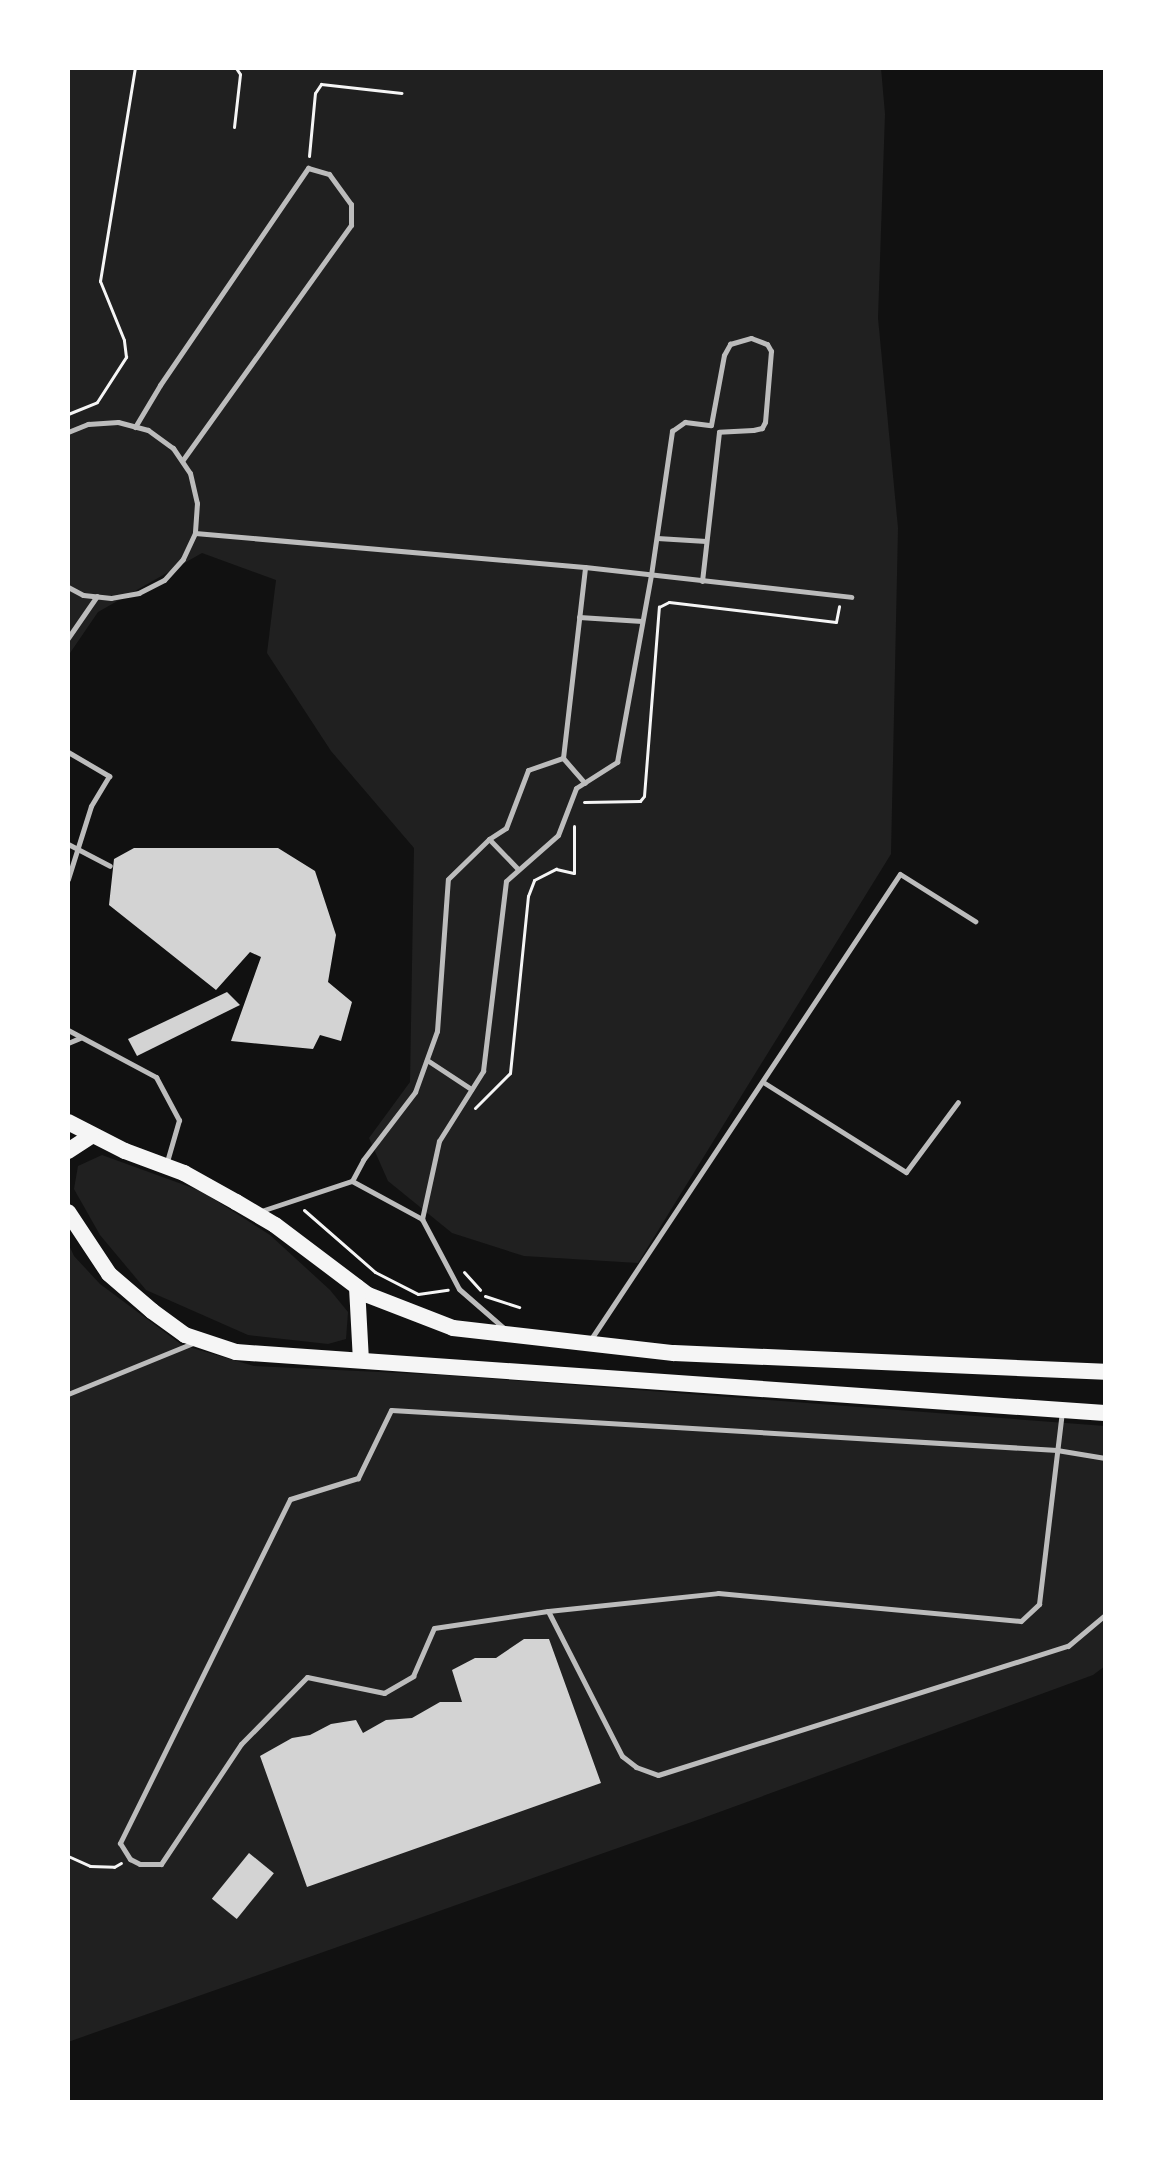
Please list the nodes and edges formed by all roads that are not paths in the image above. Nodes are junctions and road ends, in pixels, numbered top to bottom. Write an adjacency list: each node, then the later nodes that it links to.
1 (711, 425): 4 (lane); 4 (lane); 7 (lane)
2 (135, 427): 3 (lane); 5 (lane); 5 (lane)
3 (68, 432)
4 (719, 432): 8 (lane)
5 (182, 461): 6 (lane)
6 (195, 533): 9 (lane); 13 (lane)
7 (657, 538): 8 (lane); 10 (lane)
8 (706, 541): 11 (lane)
9 (585, 567): 10 (lane); 15 (lane)
10 (651, 575): 11 (lane); 16 (lane)
11 (702, 581): 14 (lane)
12 (68, 587): 13 (lane)
13 (97, 596): 17 (lane)
14 (851, 597)
15 (579, 617): 16 (lane); 19 (lane)
16 (642, 621): 20 (lane)
17 (68, 638)
18 (68, 752): 23 (lane)
19 (563, 758): 20 (lane); 21 (lane)
20 (585, 783): 25 (lane)
21 (489, 839): 25 (lane); 31 (lane)
22 (68, 844): 23 (lane)
23 (77, 848): 24 (lane); 26 (lane)
24 (110, 866)
25 (518, 869): 33 (lane)
26 (68, 879)
27 (975, 921): 32 (lane)
28 (68, 1030): 29 (lane)
29 (81, 1037): 30 (lane); 38 (lane)
30 (68, 1043)
31 (427, 1060): 33 (lane); 39 (lane)
32 (763, 1082): 34 (lane); 46 (lane)
33 (471, 1089): 42 (lane)
34 (958, 1102)
35 (68, 1122): 36 (main road)
36 (91, 1136): 37 (main road); 38 (main road)
37 (68, 1151)
38 (166, 1166): 41 (main road)
39 (352, 1181): 41 (lane); 42 (lane)
40 (68, 1212): 45 (main road)
41 (255, 1213): 43 (main road)
42 (422, 1219): 44 (lane)
43 (357, 1287): 44 (main road); 47 (main road)
44 (512, 1335): 46 (main road)
45 (199, 1340): 47 (main road); 49 (lane)
46 (588, 1343): 48 (main road)
47 (361, 1360): 50 (main road)
48 (1105, 1372)
49 (68, 1394)
50 (1062, 1407): 51 (main road); 52 (lane)
51 (1105, 1413)
52 (1057, 1450): 53 (lane); 54 (lane); 54 (lane)
53 (1105, 1458)
54 (548, 1611): 55 (lane)
55 (1105, 1615)

